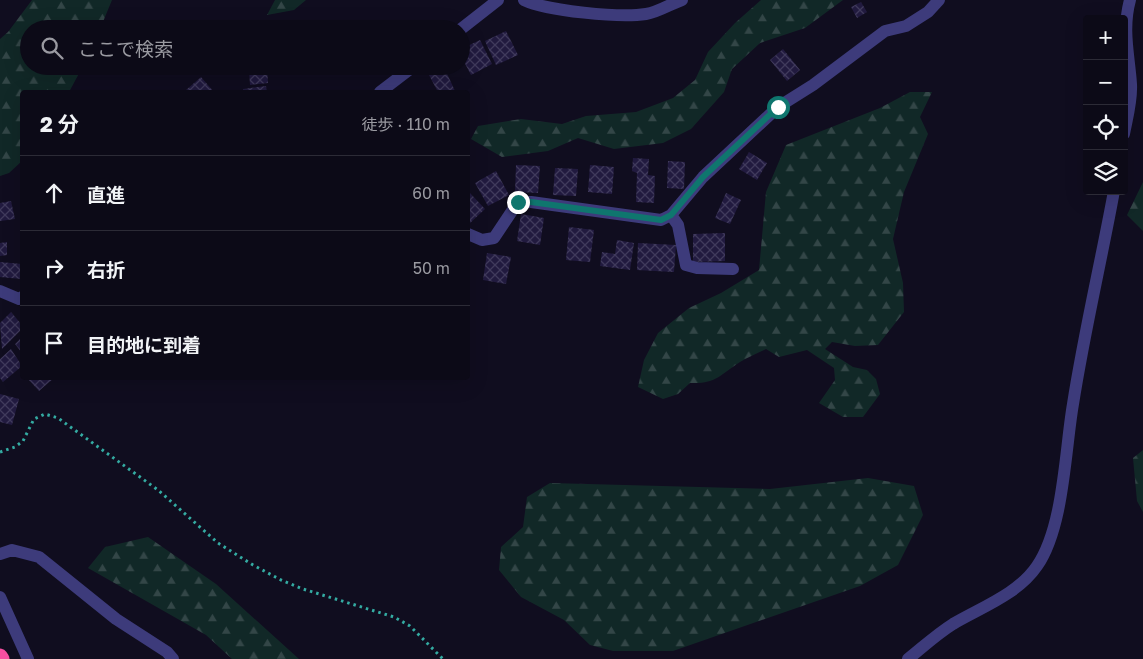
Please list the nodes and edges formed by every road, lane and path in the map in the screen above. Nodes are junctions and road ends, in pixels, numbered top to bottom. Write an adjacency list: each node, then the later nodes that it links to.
1 (498, 0): 6 (street)
2 (524, 0): 3 (street)
3 (682, 0)
4 (940, 0): 11 (street)
5 (1130, 0): 9 (street)
6 (470, 22)
7 (402, 75): 8 (street)
8 (383, 90)
9 (1128, 106)
10 (1113, 195): 22 (street)
11 (671, 215): 12 (street); 13 (street)
12 (470, 235)
13 (733, 269)
14 (0, 291): 15 (street)
15 (20, 299)
16 (0, 452): 21 (path)
17 (0, 554): 20 (street)
18 (0, 597): 19 (street)
19 (28, 659)
20 (173, 659)
21 (443, 659)
22 (908, 659)

